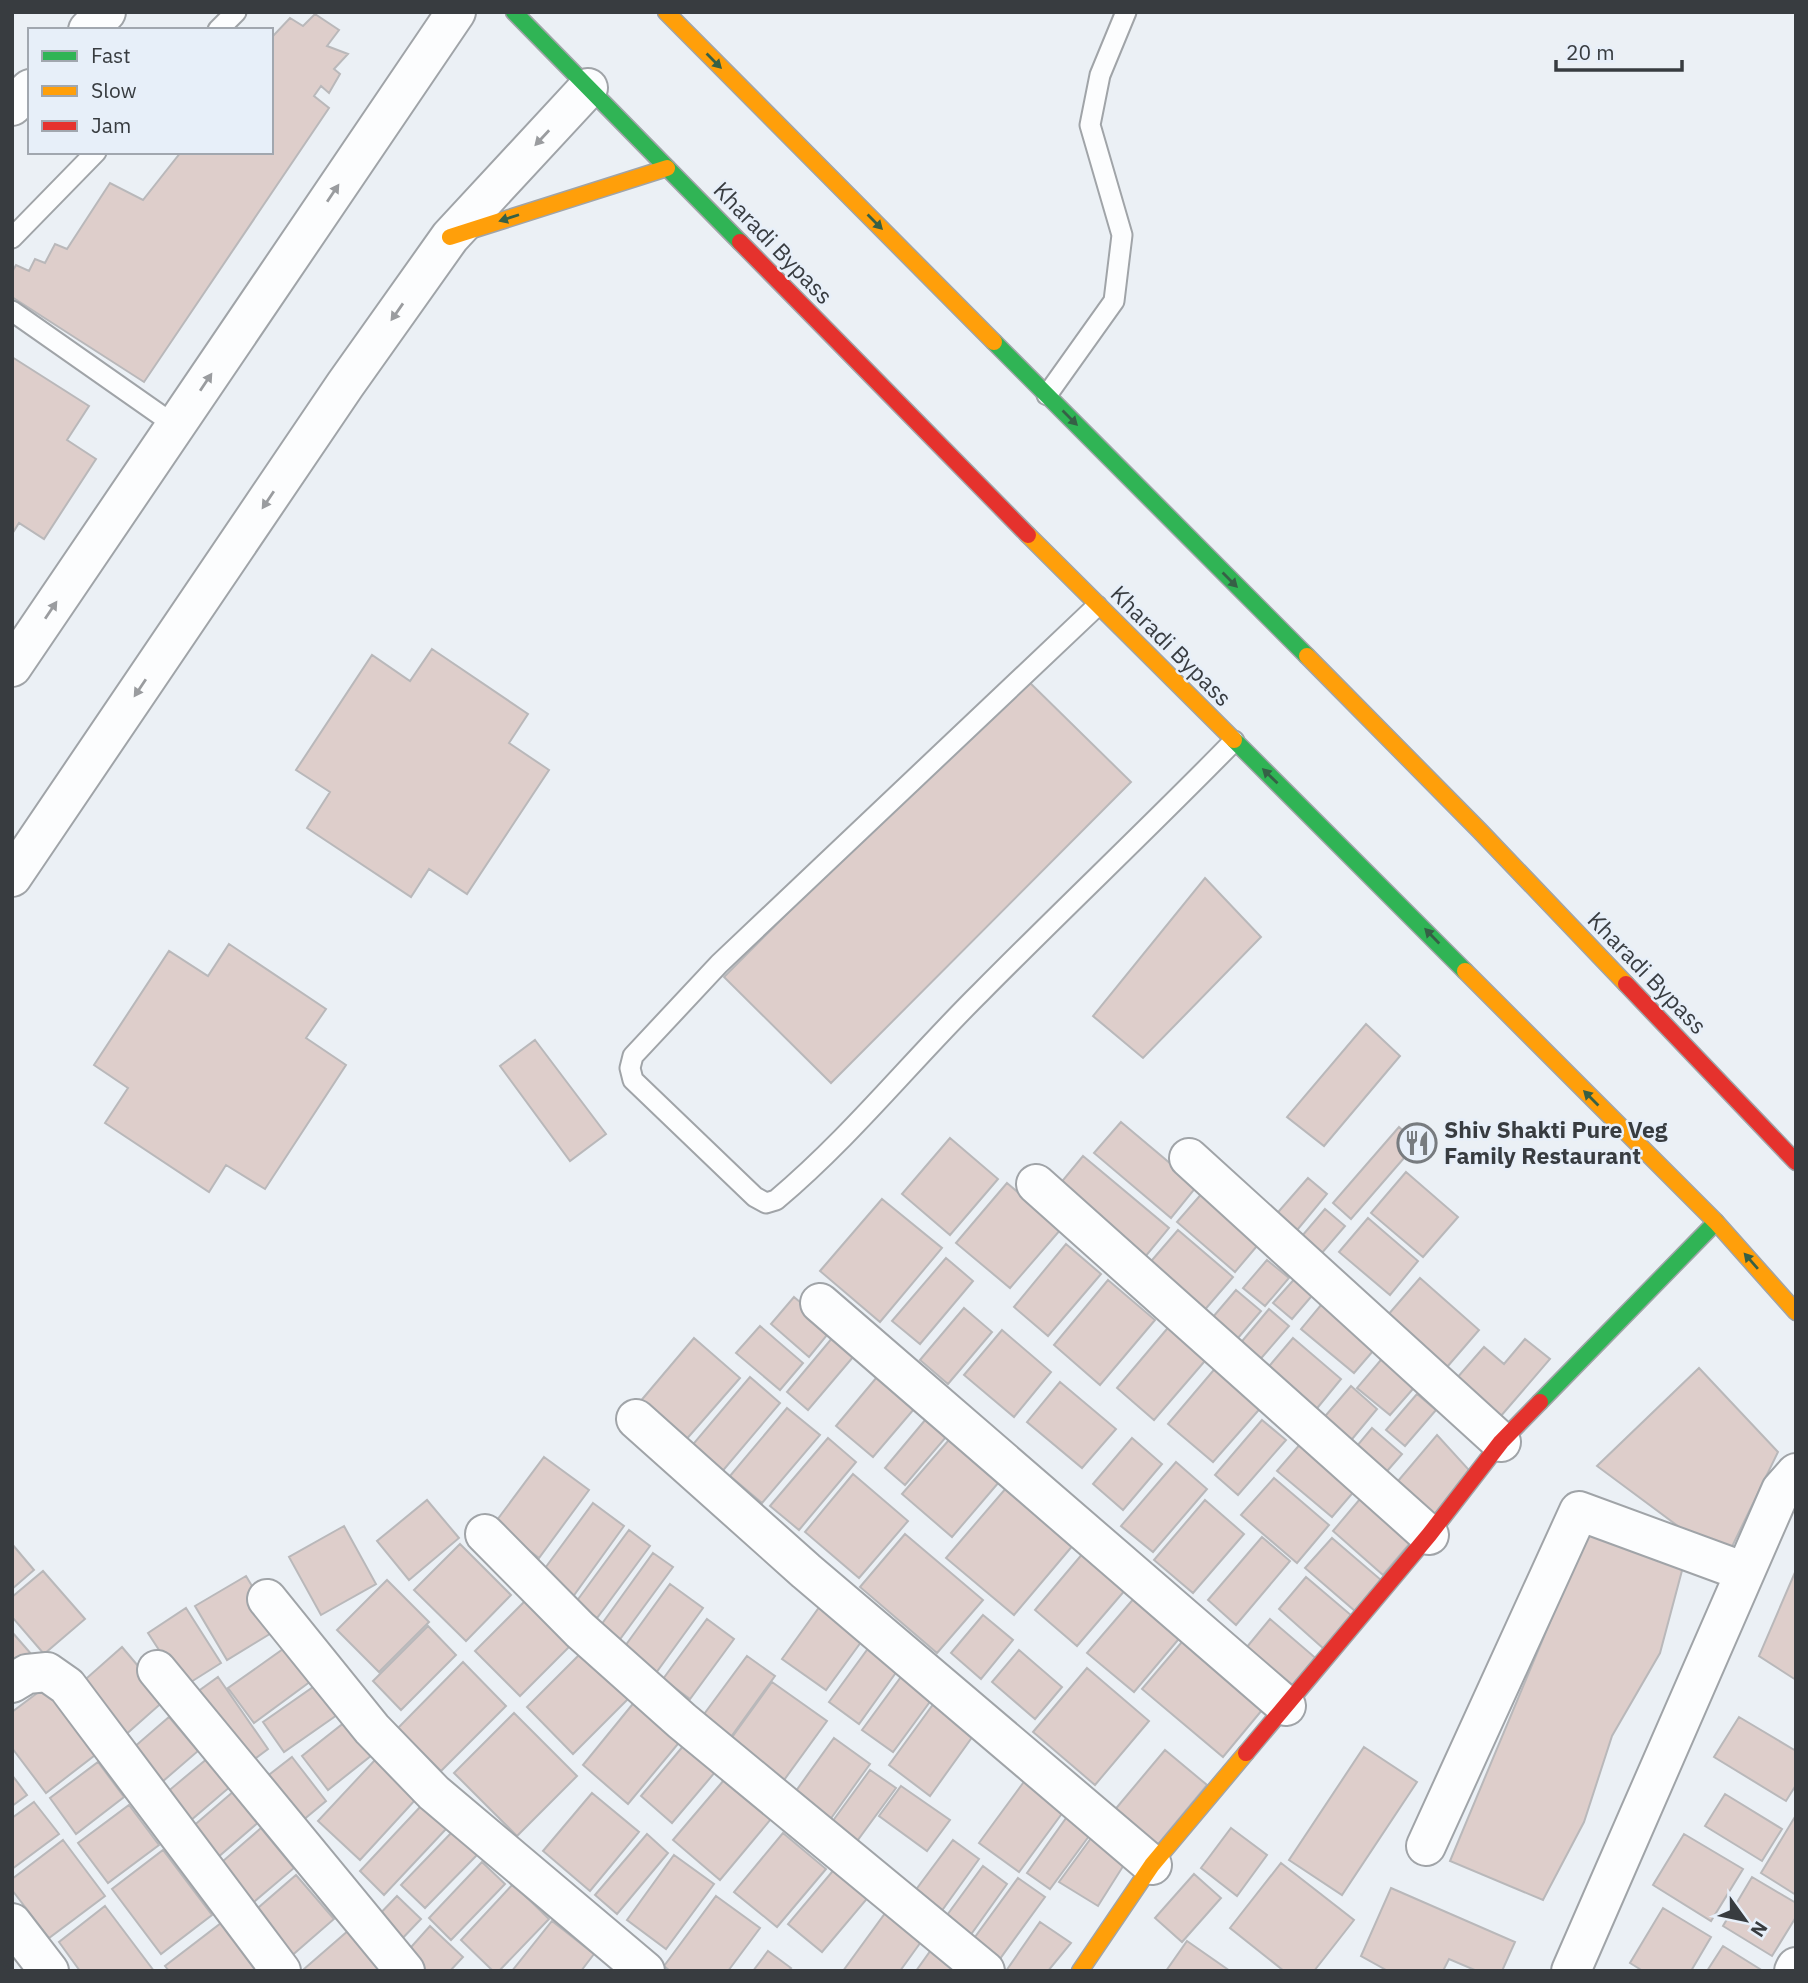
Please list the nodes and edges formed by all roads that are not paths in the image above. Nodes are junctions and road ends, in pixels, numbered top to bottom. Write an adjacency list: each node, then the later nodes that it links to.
1 (106, 12): 7 (street)
2 (236, 12): 8 (lane)
3 (456, 12): 18 (street, one-way to 3)
4 (513, 12): 9 (main road, Kharadi Bypass)
5 (666, 12): 17 (main road, Kharadi Bypass, one-way to 17)
6 (1126, 12): 17 (lane)
7 (90, 28)
8 (220, 28)
9 (589, 88): 13 (main road, Kharadi Bypass); 14 (street, one-way to 14)
10 (28, 91): 11 (street)
11 (12, 106)
12 (94, 154): 15 (lane)
13 (667, 168): 14 (main road, one-way to 14); 19 (main road, Kharadi Bypass)
14 (450, 237): 22 (street, one-way to 22)
15 (12, 238)
16 (12, 311): 18 (lane)
17 (1046, 395): 24 (main road, Kharadi Bypass, one-way to 24)
18 (176, 426): 20 (street, one-way to 18)
19 (1097, 606): 21 (main road, Kharadi Bypass); 21 (lane)
20 (12, 667)
21 (1234, 741): 26 (main road, Kharadi Bypass, one-way to 21)
22 (12, 877)
23 (1189, 1158): 30 (street)
24 (1796, 1162)
25 (1036, 1184): 33 (street)
26 (1716, 1222): 28 (main road, Kharadi Bypass, one-way to 26); 30 (main road)
27 (820, 1303): 38 (street)
28 (1796, 1312)
29 (636, 1419): 40 (street)
30 (1501, 1442): 33 (main road)
31 (1796, 1474): 34 (street)
32 (485, 1534): 46 (street)
33 (1429, 1535): 38 (main road)
34 (1745, 1572): 39 (street); 48 (street)
35 (267, 1598): 45 (street)
36 (157, 1670): 44 (street)
37 (12, 1683): 43 (street)
38 (1286, 1706): 40 (main road)
39 (1426, 1846)
40 (1152, 1865): 47 (main road)
41 (12, 1923): 42 (street)
42 (49, 1971)
43 (281, 1971)
44 (405, 1971)
45 (645, 1971)
46 (985, 1971)
47 (1080, 1971)
48 (1571, 1971)

